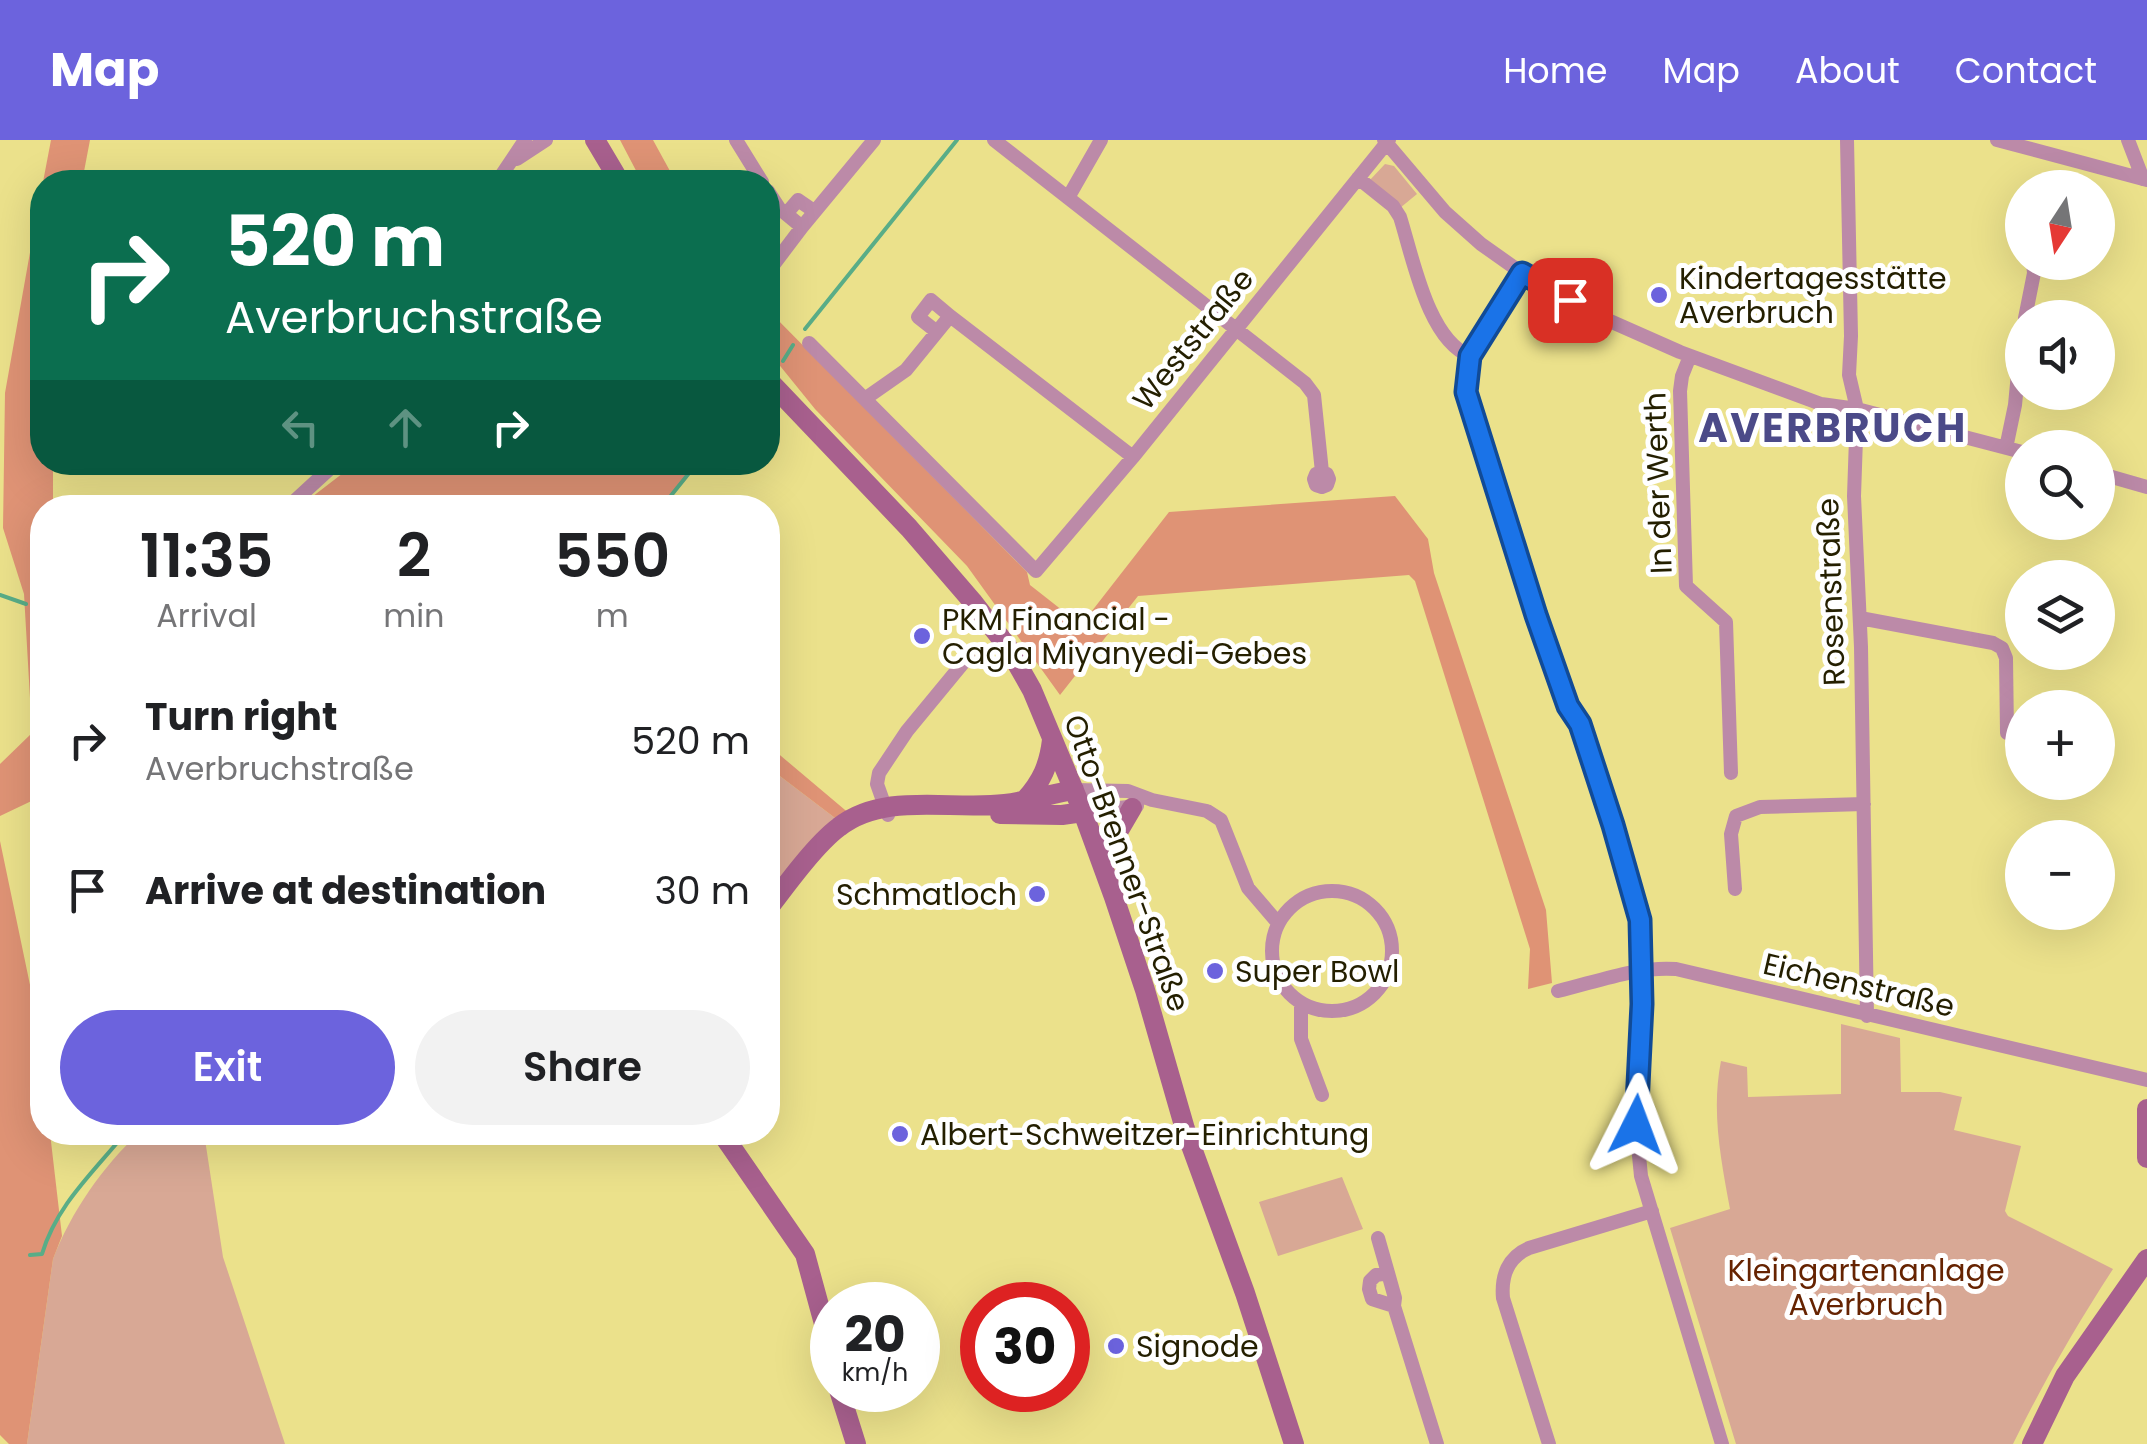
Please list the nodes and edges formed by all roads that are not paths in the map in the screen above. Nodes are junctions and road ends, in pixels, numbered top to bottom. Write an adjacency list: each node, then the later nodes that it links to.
1 (524, 140): 12 (street)
2 (546, 140): 12 (street)
3 (595, 140): 14 (main road)
4 (736, 140): 15 (street)
5 (874, 140): 20 (street)
6 (994, 140): 18 (street)
7 (1101, 140): 18 (street)
8 (1847, 140): 33 (street, Rosenstraße)
9 (1997, 140): 17 (street)
10 (2128, 140): 17 (street)
11 (1386, 141): 16 (street, Weststraße); 24 (street)
12 (509, 165): 13 (street)
13 (505, 170)
14 (613, 170)
15 (755, 170)
16 (1358, 178): 26 (street, Weststraße); 29 (street)
17 (2145, 180)
18 (1069, 196): 26 (street)
19 (780, 210): 21 (street)
20 (814, 212): 21 (street); 22 (street)
21 (786, 214): 22 (street)
22 (802, 226): 23 (street)
23 (780, 256)
24 (1522, 273): 29 (street); 30 (street)
25 (950, 316): 27 (street); 27 (street); 35 (street)
26 (1236, 330): 35 (street, Weststraße); 36 (street)
27 (937, 332): 32 (street)
28 (808, 344): 32 (street)
29 (1470, 356): 56 (street)
30 (1690, 356): 33 (street); 45 (street, In der Werth)
31 (780, 393): 44 (main road, Otto-Brenner-Straße)
32 (866, 398): 35 (street, Weststraße)
33 (1857, 409): 34 (street); 41 (street, Rosenstraße)
34 (2005, 448)
35 (1132, 457)
36 (1322, 472)
37 (323, 475): 40 (street)
38 (2115, 478): 39 (street)
39 (2147, 487)
40 (300, 495)
41 (1860, 618): 43 (street); 49 (street, Rosenstraße)
42 (968, 657): 50 (street)
43 (2006, 690)
44 (1052, 738): 46 (main road, Otto-Brenner-Straße); 47 (main road)
45 (1731, 773)
46 (1074, 790): 47 (main road); 48 (street); 51 (main road, Otto-Brenner-Straße)
47 (1025, 800): 50 (main road)
48 (1142, 804): 51 (street); 52 (main road); 55 (street)
49 (1864, 804): 53 (street); 59 (street, Rosenstraße)
50 (887, 812): 51 (main road); 54 (main road)
51 (1083, 812): 52 (main road, Otto-Brenner-Straße)
52 (1103, 866): 73 (main road, Otto-Brenner-Straße)
53 (1735, 889)
54 (780, 894)
55 (1278, 923): 58 (street); 58 (street)
56 (1642, 970): 57 (street, Eichenstraße); 59 (street, Eichenstraße); 65 (street)
57 (1558, 991)
58 (1300, 1004): 61 (street)
59 (1868, 1016): 60 (street, Eichenstraße)
60 (2147, 1080)
61 (1322, 1095)
62 (2147, 1109): 64 (main road)
63 (730, 1145): 69 (main road)
64 (2147, 1158)
65 (1652, 1211): 75 (street); 76 (street)
66 (1378, 1238): 68 (street)
67 (2147, 1259): 77 (main road)
68 (1388, 1273): 70 (street); 70 (street)
69 (813, 1282)
70 (1394, 1306): 74 (street)
71 (846, 1412): 72 (main road)
72 (856, 1444)
73 (1294, 1444)
74 (1437, 1444)
75 (1549, 1444)
76 (1722, 1444)
77 (2032, 1444)

